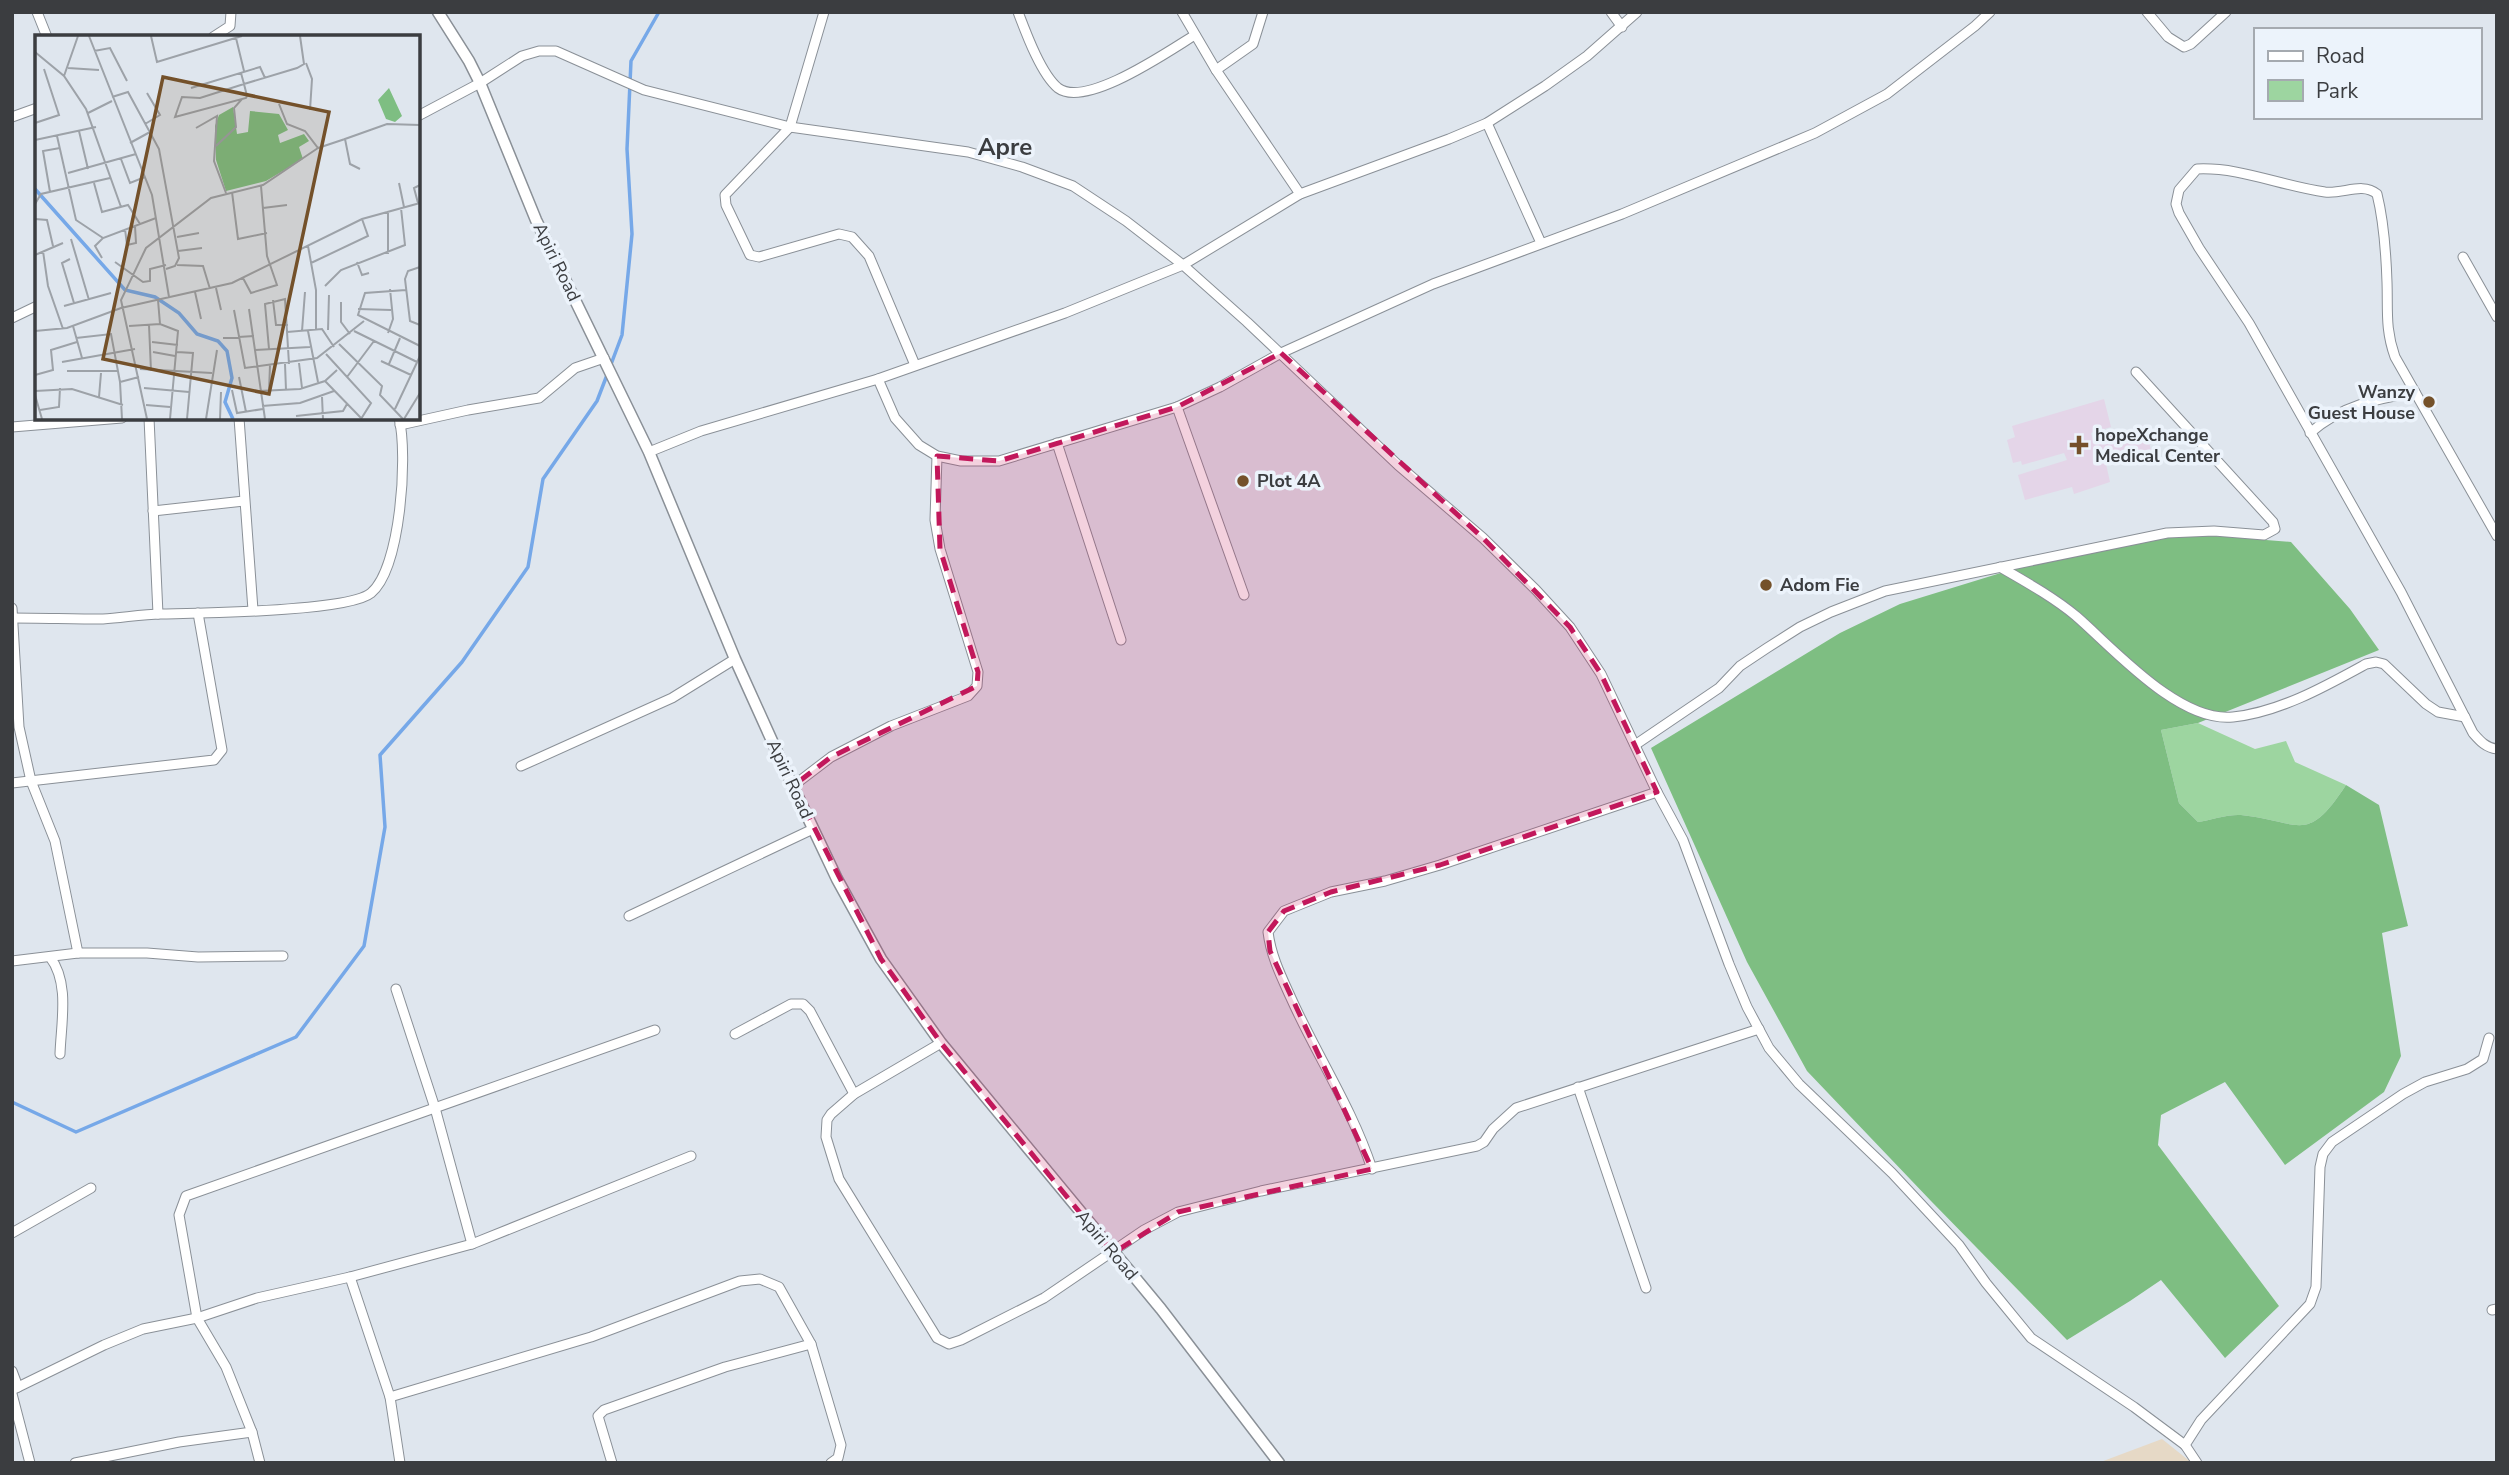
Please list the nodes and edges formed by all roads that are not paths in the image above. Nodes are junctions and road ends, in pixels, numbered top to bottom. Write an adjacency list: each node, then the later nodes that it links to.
1 (37, 12): 14 (street)
2 (231, 12): 15 (street)
3 (438, 12): 18 (street, Apiri Road)
4 (824, 12): 23 (street)
5 (1018, 12): 16 (street)
6 (1182, 12): 16 (street)
7 (1264, 12): 17 (street)
8 (1611, 12): 13 (street)
9 (1637, 12): 13 (street)
10 (1990, 12): 25 (street)
11 (2147, 12): 12 (street)
12 (2226, 12)
13 (1622, 27): 22 (street)
14 (46, 35)
15 (216, 35)
16 (1195, 35): 17 (street)
17 (1216, 70): 24 (street)
18 (480, 83): 20 (street); 23 (street); 32 (street, Apiri Road)
19 (35, 109): 21 (street)
20 (420, 115)
21 (12, 117)
22 (1487, 123): 24 (street); 25 (street)
23 (790, 127): 27 (street); 33 (street)
24 (1300, 194): 27 (street)
25 (1541, 243): 31 (street)
26 (2463, 257): 29 (street)
27 (1183, 265): 31 (street); 33 (street)
28 (35, 307): 30 (street)
29 (2497, 317)
30 (12, 318)
31 (1281, 353): 37 (street); 60 (street)
32 (604, 358): 38 (street); 46 (street, Apiri Road)
33 (915, 365): 35 (street)
34 (2136, 372): 51 (street)
35 (878, 379): 46 (street); 47 (street)
36 (2414, 392): 44 (street); 44 (street); 50 (street)
37 (1177, 407): 45 (street); 52 (street)
38 (420, 418)
39 (98, 420): 43 (street)
40 (149, 420): 49 (street)
41 (239, 420): 48 (street)
42 (399, 421): 53 (street)
43 (12, 427)
44 (2310, 433): 59 (street)
45 (1057, 443): 47 (street); 57 (street)
46 (649, 452): 58 (street, Apiri Road)
47 (937, 456): 65 (street)
48 (244, 501): 49 (street); 53 (street)
49 (153, 511): 54 (street)
50 (2497, 536)
51 (2000, 567): 59 (street); 60 (street)
52 (1244, 595)
53 (253, 610): 55 (street)
54 (158, 614): 55 (street); 56 (street)
55 (198, 614): 63 (street)
56 (13, 615): 63 (street)
57 (1121, 640)
58 (735, 659): 62 (street); 65 (street, Apiri Road)
59 (2465, 717): 61 (street)
60 (1635, 745): 66 (street)
61 (2497, 749)
62 (521, 766)
63 (31, 781): 64 (street); 69 (street)
64 (12, 783)
65 (793, 786): 67 (street, Apiri Road)
66 (1657, 792): 74 (street); 84 (street)
67 (813, 829): 68 (street); 78 (street, Apiri Road)
68 (629, 916)
69 (78, 953): 70 (street); 71 (street)
70 (283, 956)
71 (50, 957): 72 (street); 79 (street)
72 (12, 961)
73 (396, 989): 82 (street)
74 (1759, 1029): 80 (street); 97 (street)
75 (655, 1030): 82 (street)
76 (735, 1034): 81 (street)
77 (2489, 1038): 97 (street)
78 (941, 1043): 81 (street); 88 (street, Apiri Road)
79 (60, 1054)
80 (1578, 1087): 84 (street); 90 (street)
81 (854, 1094): 88 (street)
82 (435, 1108): 87 (street); 91 (street)
83 (691, 1156): 87 (street)
84 (1372, 1169): 88 (street)
85 (91, 1188): 86 (street)
86 (12, 1233)
87 (472, 1244): 89 (street)
88 (1113, 1253): 104 (street, Apiri Road)
89 (350, 1277): 91 (street); 95 (street)
90 (1646, 1288)
91 (197, 1318): 94 (street); 96 (street)
92 (811, 1344): 95 (street); 102 (street); 103 (street)
93 (12, 1371): 94 (street)
94 (14, 1390): 98 (street)
95 (390, 1397): 101 (street)
96 (252, 1432): 99 (street); 100 (street)
97 (2185, 1445): 105 (street)
98 (30, 1463)
99 (75, 1463)
100 (260, 1463)
101 (400, 1463)
102 (612, 1463)
103 (831, 1463)
104 (1279, 1463)
105 (2197, 1463)

